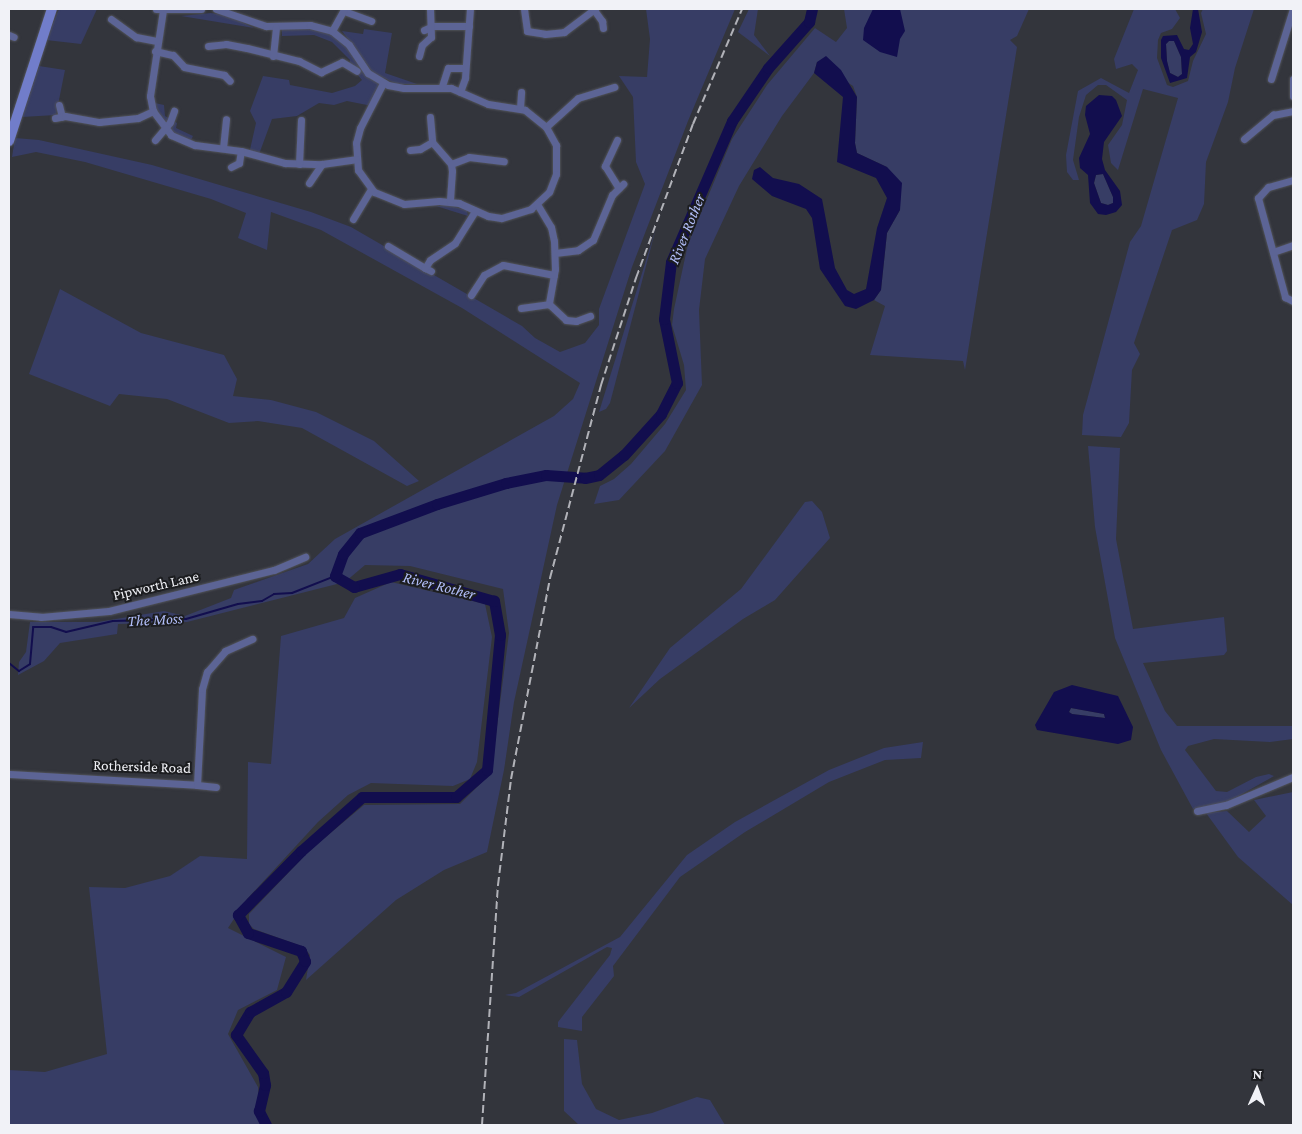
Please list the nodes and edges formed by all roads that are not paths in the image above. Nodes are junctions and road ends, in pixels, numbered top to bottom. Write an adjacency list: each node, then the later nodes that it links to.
1 (52, 9): 49 (main road)
2 (159, 9): 3 (street); 20 (street)
3 (201, 9)
4 (216, 9): 10 (street)
5 (430, 9): 14 (street)
6 (470, 9): 15 (street)
7 (524, 9): 8 (street)
8 (594, 9): 17 (street)
9 (1293, 9): 27 (street)
10 (227, 10): 16 (street)
11 (344, 10): 13 (street); 19 (street)
12 (111, 19): 20 (street)
13 (371, 22)
14 (433, 26): 15 (street); 18 (street); 24 (street)
15 (468, 26): 25 (street)
16 (276, 27): 19 (street); 23 (street)
17 (603, 28)
18 (424, 30)
19 (332, 31): 30 (street)
20 (157, 41): 22 (street)
21 (208, 46): 23 (street)
22 (155, 51): 29 (street); 38 (street)
23 (273, 56): 26 (street)
24 (419, 56)
25 (465, 68): 31 (street); 33 (street)
26 (357, 71)
27 (1271, 79)
28 (1293, 79): 35 (street)
29 (230, 81)
30 (383, 83): 31 (street); 54 (street)
31 (442, 86): 33 (street)
32 (614, 87): 44 (street)
33 (460, 92): 37 (street)
34 (521, 92): 37 (street)
35 (1293, 96)
36 (59, 105): 38 (street)
37 (520, 108): 44 (street)
38 (153, 111): 45 (street)
39 (174, 111): 45 (street)
40 (1293, 111): 46 (street)
41 (430, 117): 50 (street)
42 (226, 119): 51 (street)
43 (301, 120): 56 (street)
44 (546, 127): 64 (street)
45 (164, 129): 47 (street); 51 (street)
46 (1244, 139)
47 (155, 140)
48 (618, 140): 70 (street)
49 (9, 141)
50 (432, 142): 52 (street); 58 (street)
51 (223, 148): 53 (street)
52 (410, 150)
53 (241, 151): 56 (street); 59 (street)
54 (356, 159): 57 (street); 62 (street)
55 (504, 160): 58 (street)
56 (299, 164): 57 (street)
57 (322, 164): 61 (street)
58 (450, 164): 63 (street)
59 (231, 167)
60 (1293, 180): 69 (street)
61 (309, 183)
62 (371, 189): 63 (street); 66 (street)
63 (450, 201): 65 (street)
64 (537, 204): 65 (street); 70 (street)
65 (475, 211): 68 (street)
66 (353, 219)
67 (1293, 245): 69 (street)
68 (388, 246)
69 (1273, 252): 73 (street)
70 (556, 253): 71 (street)
71 (554, 274): 72 (street); 74 (street)
72 (471, 295)
73 (1293, 300)
74 (549, 304): 75 (street); 76 (street)
75 (521, 308)
76 (590, 316)
77 (305, 557): 78 (street, Pipworth Lane)
78 (9, 614)
79 (252, 639): 82 (street, Rotherside Road)
80 (9, 774): 82 (street, Rotherside Road)
81 (1293, 777): 84 (street)
82 (197, 785): 83 (street)
83 (216, 787)
84 (1197, 811)

